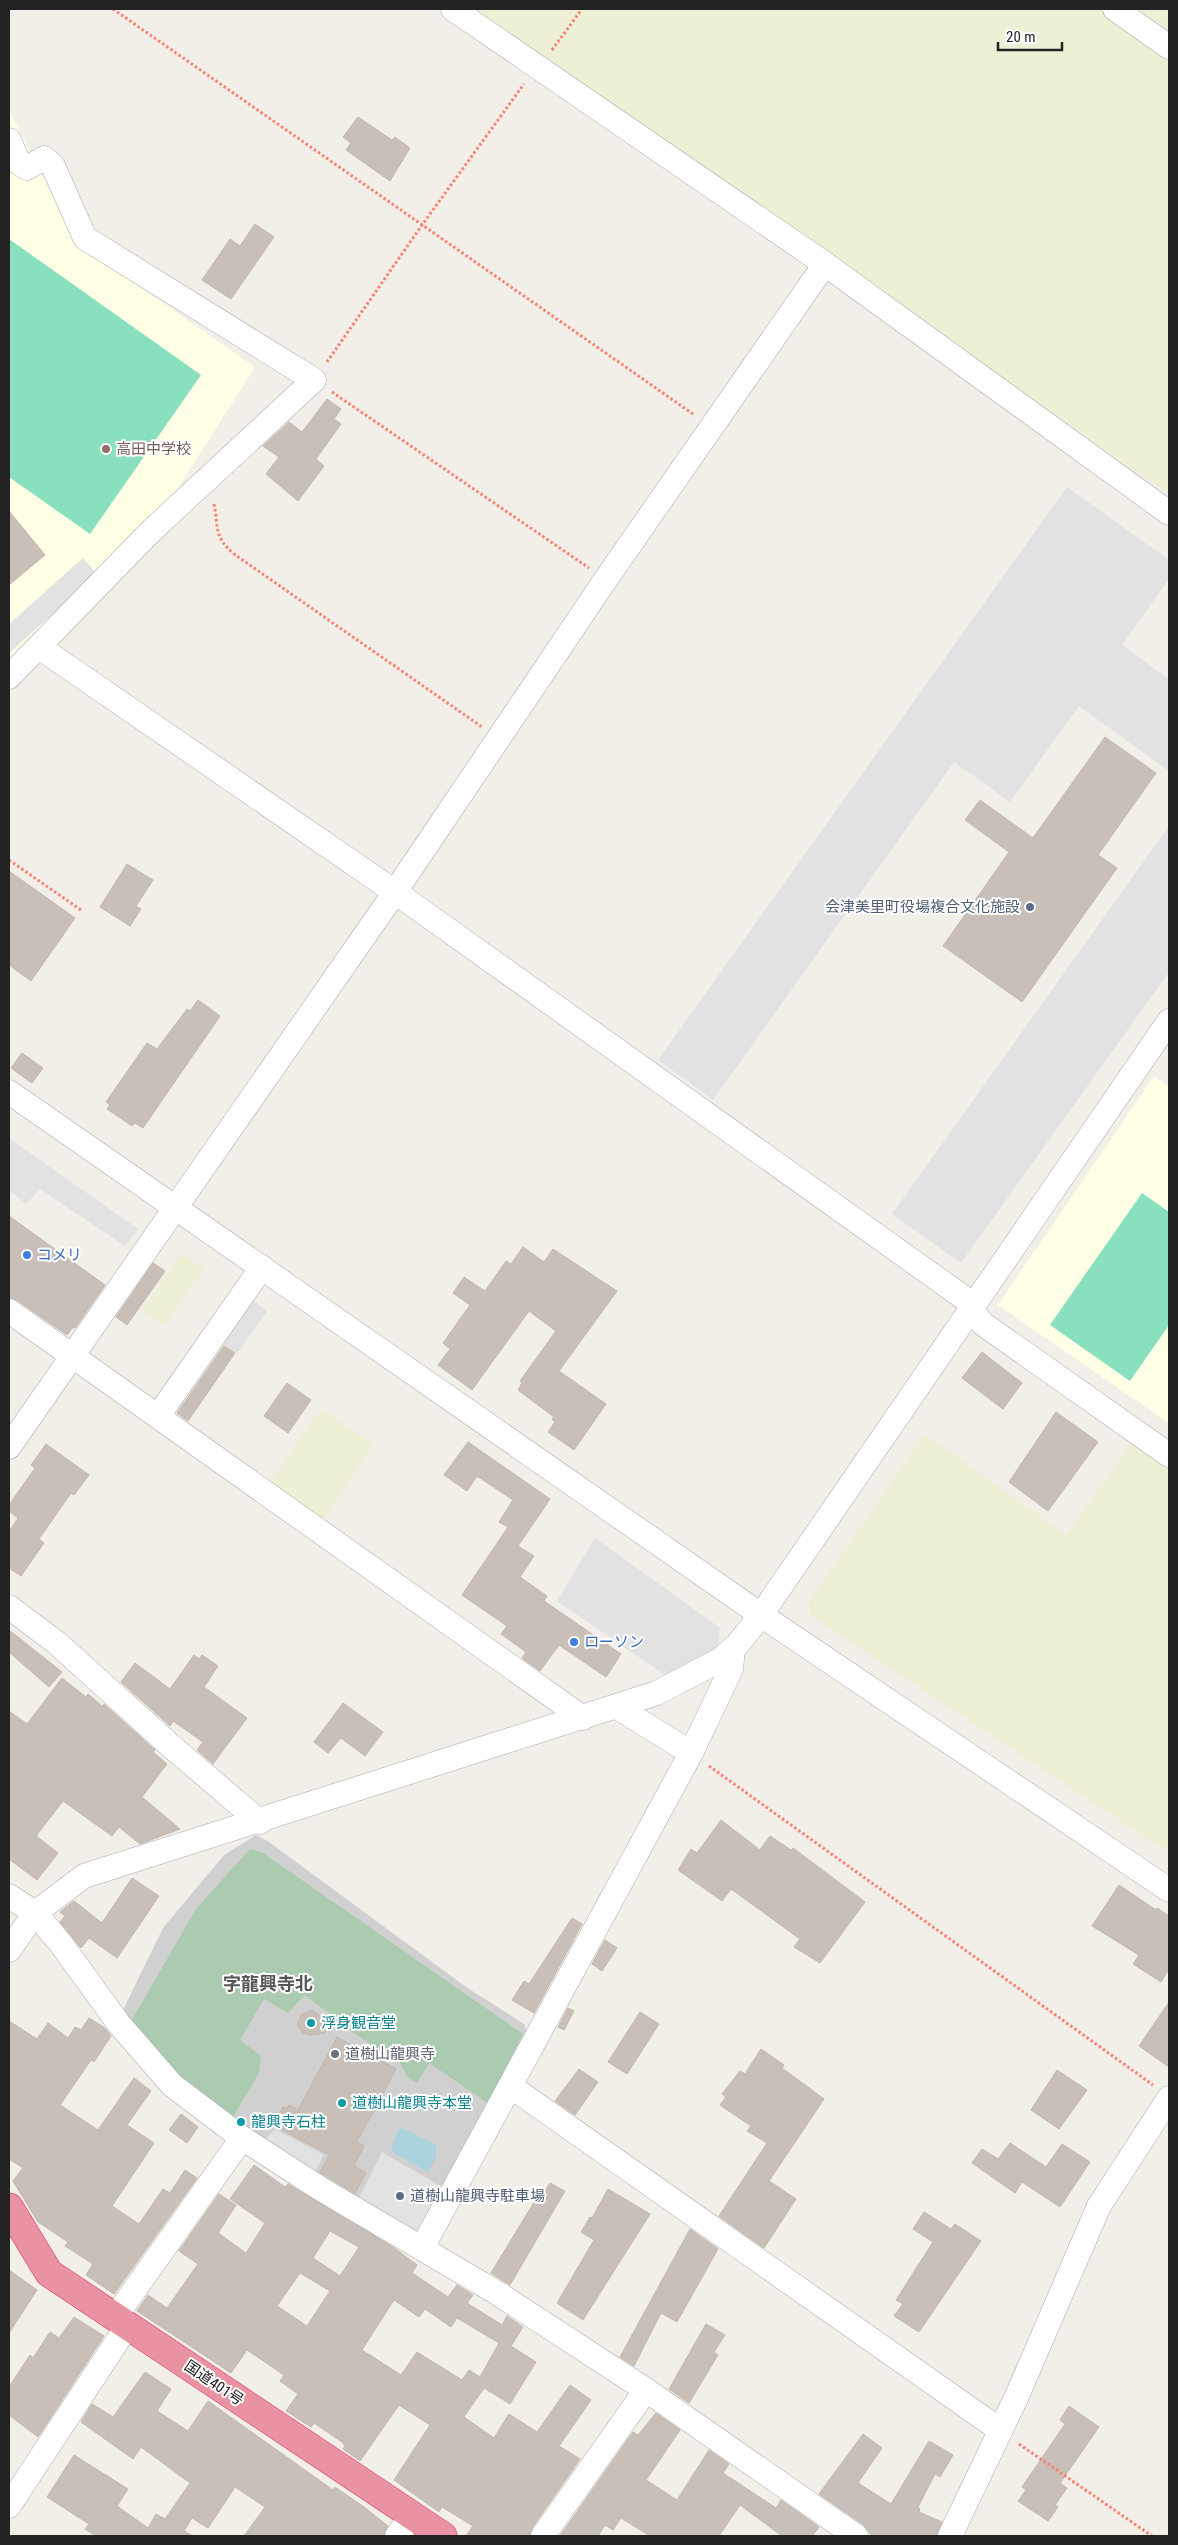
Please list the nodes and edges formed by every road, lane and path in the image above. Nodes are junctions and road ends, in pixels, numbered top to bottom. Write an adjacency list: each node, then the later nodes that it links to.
1 (114, 9): 8 (path)
2 (453, 9): 6 (street)
3 (582, 9): 6 (path)
4 (1115, 9): 5 (street)
5 (1169, 47)
6 (536, 67): 8 (path); 9 (street)
7 (9, 140): 10 (street)
8 (422, 224): 10 (path); 11 (path)
9 (825, 264): 11 (street); 13 (street)
10 (314, 380): 12 (street); 14 (path)
11 (712, 428): 14 (street)
12 (199, 487): 15 (street); 17 (path)
13 (1169, 513)
14 (606, 579): 17 (street)
15 (39, 647): 16 (street); 19 (street)
16 (9, 676)
17 (499, 738): 19 (street)
18 (9, 860): 20 (path)
19 (395, 892): 23 (street); 26 (street)
20 (81, 910)
21 (1169, 1021): 26 (street)
22 (9, 1092): 23 (street)
23 (174, 1209): 24 (street); 27 (street)
24 (262, 1267): 28 (street); 32 (street)
25 (9, 1311): 27 (street)
26 (972, 1311): 30 (street); 32 (street)
27 (72, 1355): 28 (street); 29 (street)
28 (158, 1416): 35 (street)
29 (9, 1447)
30 (1169, 1455)
31 (9, 1607): 37 (street)
32 (760, 1616): 33 (street); 38 (street)
33 (733, 1648): 34 (street); 36 (street)
34 (617, 1707): 35 (street); 36 (street)
35 (583, 1718): 37 (street)
36 (691, 1753): 42 (street); 43 (path)
37 (260, 1822): 40 (street)
38 (1169, 1890)
39 (9, 1896): 40 (street)
40 (35, 1912): 41 (street); 44 (street)
41 (9, 1950)
42 (510, 2086): 46 (street); 49 (street)
43 (1165, 2094): 49 (street)
44 (242, 2138): 46 (street); 47 (street)
45 (9, 2206): 47 (highway, 国道401号)
46 (422, 2248): 48 (street)
47 (122, 2321): 50 (street); 51 (highway, 国道401号)
48 (646, 2390): 53 (street); 54 (street)
49 (1000, 2430): 55 (street); 56 (path)
50 (9, 2506)
51 (404, 2526): 52 (highway, 国道401号)
52 (443, 2536)
53 (542, 2536)
54 (856, 2536)
55 (950, 2536)
56 (1152, 2536)

